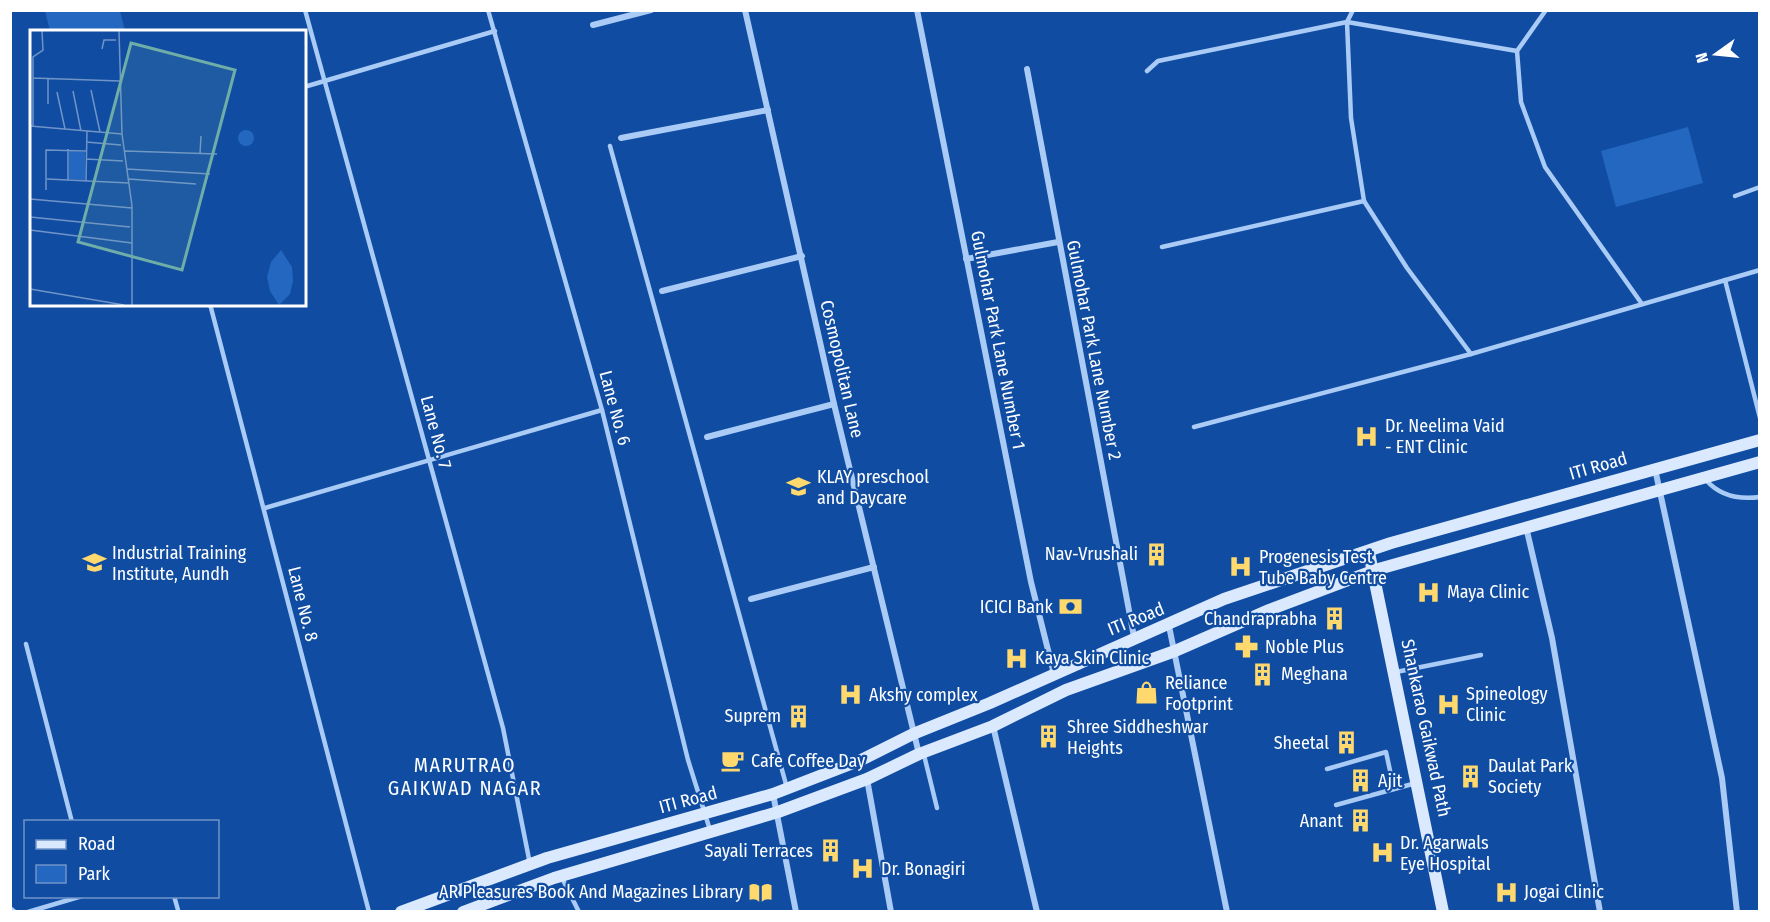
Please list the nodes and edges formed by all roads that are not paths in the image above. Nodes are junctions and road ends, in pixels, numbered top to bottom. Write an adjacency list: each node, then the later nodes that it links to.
1 (305, 10): 14 (lane, Lane No. 7)
2 (488, 10): 10 (lane, Lane No. 6)
3 (651, 10): 9 (street)
4 (745, 10): 16 (street, Cosmopolitan Lane)
5 (916, 10): 25 (street, Gulmohar Park Lane Number 1)
6 (1353, 10): 8 (lane)
7 (1546, 10): 11 (lane)
8 (1347, 22): 11 (lane); 13 (lane); 21 (lane)
9 (593, 25)
10 (495, 31): 14 (lane); 33 (lane, Lane No. 6)
11 (1517, 51): 29 (lane)
12 (1027, 69): 22 (street, Gulmohar Park Lane Number 2)
13 (1147, 71)
14 (325, 81): 15 (lane); 38 (lane, Lane No. 7)
15 (306, 86)
16 (768, 110): 17 (street); 24 (street, Cosmopolitan Lane)
17 (621, 138)
18 (610, 146): 63 (lane)
19 (1760, 187): 20 (lane)
20 (1735, 196)
21 (1364, 201): 23 (lane); 31 (lane)
22 (1058, 242): 25 (street); 51 (street, Gulmohar Park Lane Number 2)
23 (1162, 247)
24 (802, 256): 28 (street); 32 (street, Cosmopolitan Lane)
25 (966, 259): 56 (street, Gulmohar Park Lane Number 1)
26 (1760, 270): 27 (lane)
27 (1725, 280): 29 (lane); 34 (lane)
28 (662, 291)
29 (1642, 304): 31 (lane)
30 (211, 306): 44 (lane, Lane No. 8)
31 (1471, 354): 35 (lane)
32 (834, 404): 36 (street); 47 (street, Cosmopolitan Lane)
33 (602, 410): 38 (lane); 69 (lane, Lane No. 6)
34 (1760, 418)
35 (1194, 428)
36 (707, 437)
37 (1760, 440): 40 (main road, ITI Road)
38 (430, 460): 44 (lane); 72 (lane, Lane No. 7)
39 (1760, 462): 41 (main road, ITI Road)
40 (1655, 469): 42 (street); 46 (main road, ITI Road)
41 (1704, 477): 42 (main road, ITI Road); 43 (lane)
42 (1659, 490): 45 (main road, ITI Road); 88 (street)
43 (1760, 497)
44 (265, 507): 78 (lane, Lane No. 8)
45 (1526, 527): 48 (main road, ITI Road); 87 (street)
46 (1369, 553): 48 (main road, Shankarao Gaikwad Path); 50 (main road, ITI Road)
47 (874, 567): 49 (street); 58 (street, Cosmopolitan Lane)
48 (1375, 570): 53 (main road, ITI Road); 55 (main road, Shankarao Gaikwad Path)
49 (751, 600)
50 (1169, 626): 51 (main road, ITI Road); 53 (street)
51 (1134, 637): 56 (main road, ITI Road)
52 (26, 644): 70 (lane)
53 (1175, 651): 57 (main road, ITI Road); 85 (street)
54 (1481, 655): 55 (lane)
55 (1396, 672): 62 (main road, Shankarao Gaikwad Path)
56 (1054, 674): 58 (main road, ITI Road)
57 (993, 726): 59 (main road, ITI Road); 84 (street)
58 (913, 734): 59 (street, Cosmopolitan Lane); 63 (main road, ITI Road)
59 (921, 753): 61 (main road, ITI Road); 67 (lane)
60 (1327, 769): 64 (lane)
61 (867, 780): 68 (main road, ITI Road); 83 (street)
62 (1419, 783): 64 (lane); 86 (main road, Shankarao Gaikwad Path)
63 (787, 788): 65 (main road, ITI Road)
64 (1394, 789): 66 (lane)
65 (773, 794): 68 (street); 69 (main road, ITI Road)
66 (1336, 805)
67 (937, 808)
68 (778, 812): 71 (main road, ITI Road); 82 (street)
69 (706, 815): 71 (lane, Lane No. 6); 72 (main road, ITI Road)
70 (71, 820)
71 (711, 833): 73 (main road, ITI Road)
72 (530, 864): 79 (main road, ITI Road)
73 (561, 876): 80 (main road, ITI Road); 81 (lane)
74 (78, 898): 77 (lane)
75 (10, 908): 76 (lane)
76 (15, 912)
77 (28, 912)
78 (369, 912)
79 (401, 912)
80 (463, 912)
81 (579, 912)
82 (796, 912)
83 (891, 912)
84 (1037, 912)
85 (1227, 912)
86 (1443, 912)
87 (1600, 912)
88 (1737, 912)

